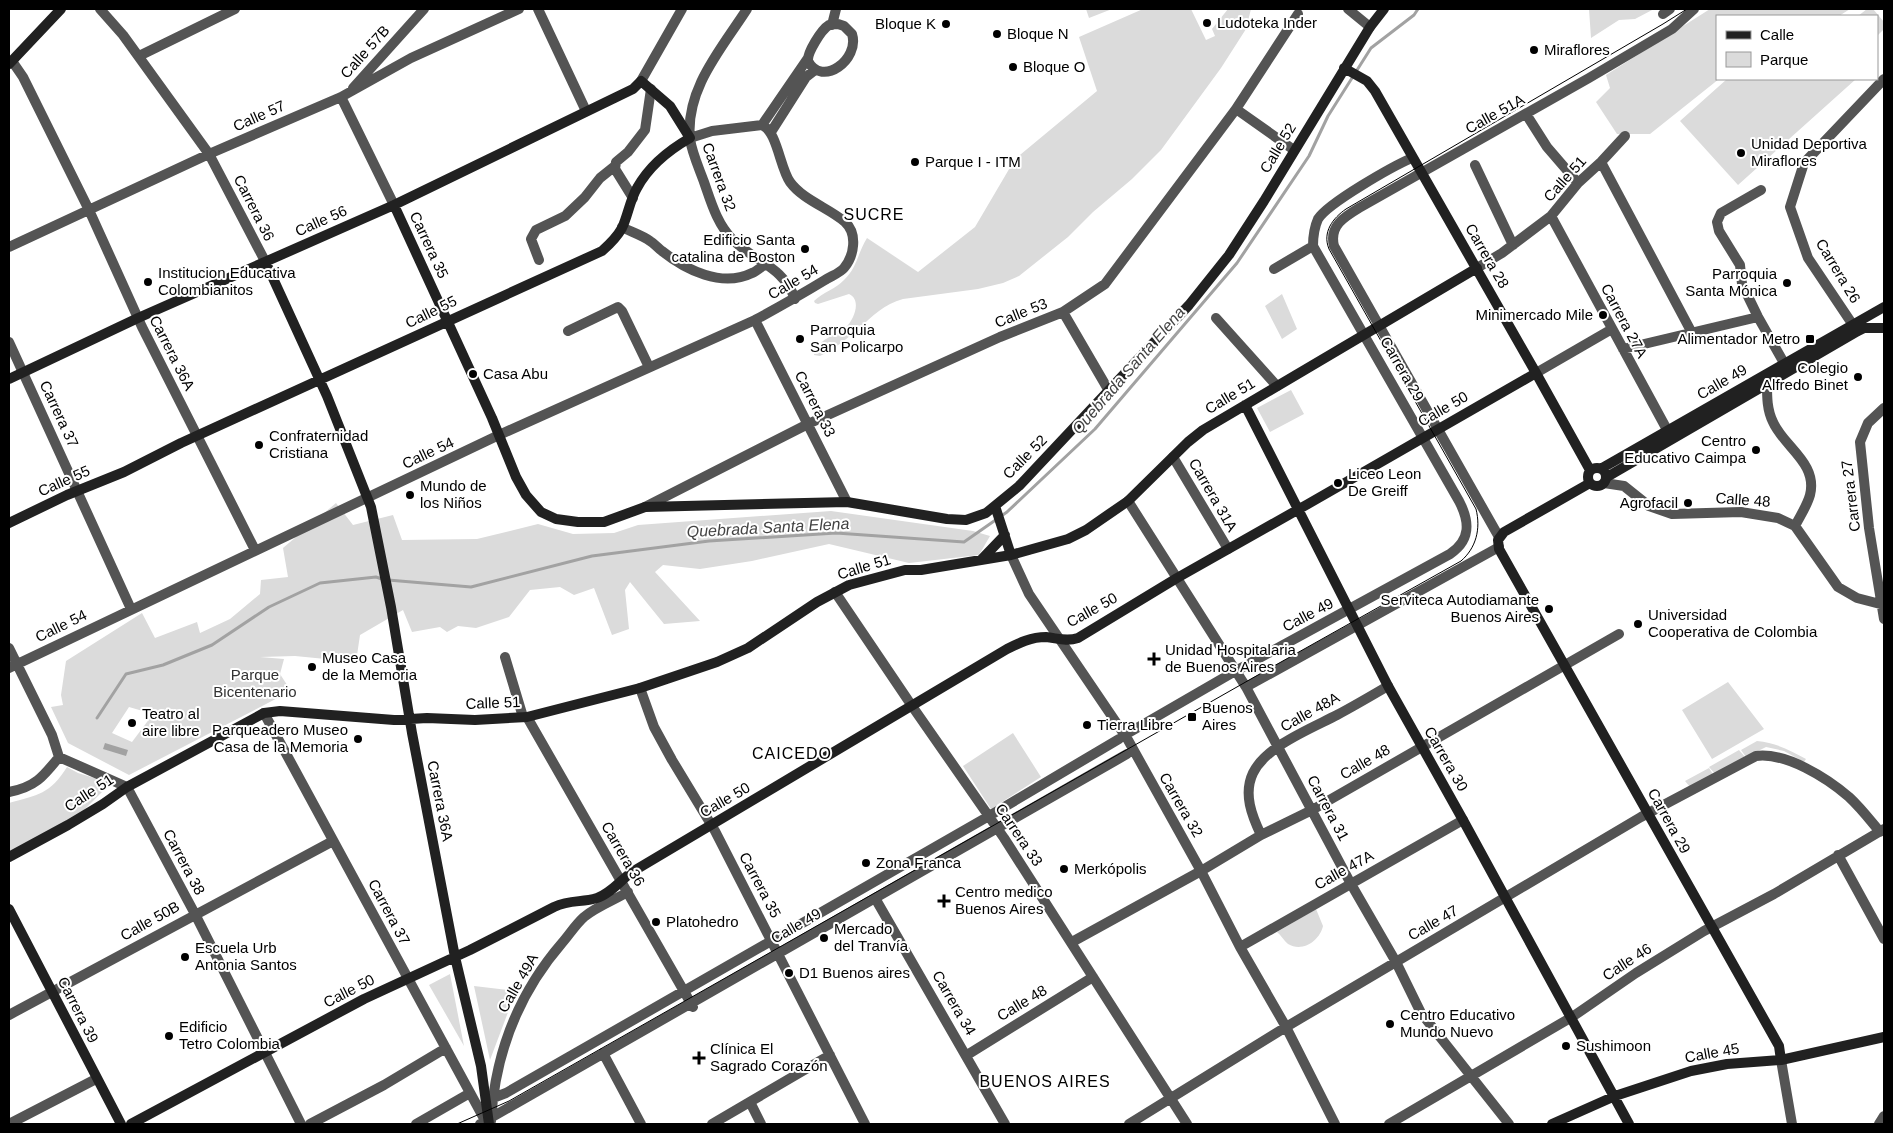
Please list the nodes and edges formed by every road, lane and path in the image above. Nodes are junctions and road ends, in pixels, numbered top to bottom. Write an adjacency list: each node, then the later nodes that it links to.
1 (60, 9): 18 (street)
2 (100, 9): 16 (street, Carrera 36)
3 (235, 9): 16 (street)
4 (424, 9): 24 (street, Calle 57B)
5 (520, 9): 24 (street, Calle 57)
6 (538, 9): 26 (street)
7 (682, 9): 22 (street)
8 (747, 9): 30 (street)
9 (836, 9): 14 (street)
10 (1348, 9): 15 (street)
11 (1384, 9): 15 (street, Calle 52)
12 (1694, 9): 27 (street, Calle 51A)
13 (1298, 14): 25 (street, Calle 53)
14 (832, 25): 17 (street); 20 (street)
15 (1370, 27): 19 (street, Calle 52)
16 (139, 56): 32 (street, Carrera 36)
17 (808, 58): 20 (street); 28 (street)
18 (10, 62): 42 (street, Carrera 36A)
19 (1347, 69): 31 (street, Calle 52); 33 (street, Carrera 28)
20 (815, 70): 28 (street)
21 (1884, 80): 63 (street, Carrera 26)
22 (641, 81): 23 (street, Carrera 32); 26 (street, Calle 56)
23 (651, 89): 30 (street, Carrera 32); 36 (street)
24 (345, 95): 32 (street, Calle 57); 41 (street, Carrera 35)
25 (1236, 109): 31 (street); 56 (street, Calle 53)
26 (586, 111): 41 (street, Calle 56)
27 (1526, 114): 37 (street, Calle 51A); 38 (street)
28 (766, 128): 30 (street); 54 (street, Calle 54)
29 (1625, 136): 34 (street, Calle 51)
30 (690, 138): 40 (street, Calle 55); 51 (street, Carrera 32)
31 (1294, 150): 79 (street, Calle 52)
32 (209, 154): 42 (street, Calle 57); 50 (street, Carrera 36)
33 (1412, 158): 37 (street, Carrera 28); 47 (street)
34 (1601, 162): 38 (street, Calle 51); 67 (street)
35 (1475, 165): 46 (street)
36 (615, 166): 40 (street); 49 (street)
37 (1422, 172): 44 (street, Calle 51A); 52 (street, Carrera 28)
38 (1578, 183): 43 (street, Calle 51)
39 (1761, 190): 57 (street)
40 (633, 198): 45 (street, Calle 55)
41 (394, 205): 50 (street, Calle 56); 60 (street, Carrera 35)
42 (89, 210): 48 (street, Calle 57); 58 (street, Carrera 36A)
43 (1551, 216): 46 (street, Calle 51); 65 (street, Carrera 27A)
44 (1335, 227): 62 (street, Carrera 29)
45 (622, 228): 51 (street); 60 (street, Calle 55)
46 (1513, 245): 52 (street, Calle 51)
47 (1313, 246): 53 (street); 68 (street, Carrera 29)
48 (9, 247)
49 (539, 260)
50 (266, 263): 58 (street, Calle 56); 76 (street, Carrera 36)
51 (765, 264): 54 (street, Carrera 32)
52 (1477, 268): 62 (street, Calle 51); 74 (street, Carrera 28)
53 (1274, 269)
54 (795, 299): 61 (street, Calle 54)
55 (1884, 307): 63 (street, Calle 49)
56 (1063, 312): 79 (street); 82 (street, Calle 53)
57 (1758, 317): 67 (street); 72 (street)
58 (138, 318): 73 (street, Calle 56); 85 (street, Carrera 36A)
59 (1216, 318): 78 (street)
60 (447, 320): 76 (street, Calle 55); 86 (street, Carrera 35)
61 (755, 320): 71 (street, Calle 54); 82 (street, Carrera 33)
62 (1380, 326): 68 (street, Calle 51); 83 (street, Carrera 29)
63 (1856, 328): 64 (street, Calle 49); 72 (street, Calle 49)
64 (1884, 328)
65 (1612, 329): 70 (street, Carrera 27A); 74 (street, Calle 50)
66 (568, 331): 71 (street)
67 (1692, 333): 70 (street)
68 (1365, 334): 78 (street, Calle 51); 87 (street, Carrera 29)
69 (9, 342): 73 (street, Carrera 37)
70 (1623, 349): 84 (street, Carrera 27A)
71 (649, 367): 86 (street, Calle 54)
72 (1787, 368): 77 (street, Calle 49); 84 (street, Calle 49)
73 (23, 372): 75 (street, Calle 56); 92 (street, Carrera 37)
74 (1536, 373): 83 (street, Calle 50); 89 (street, Carrera 28)
75 (9, 379)
76 (320, 381): 85 (street, Calle 55); 93 (street, Carrera 36)
77 (1767, 384): 84 (street, Calle 49); 101 (street)
78 (1277, 386): 80 (street, Calle 51)
79 (1109, 391): 97 (street, Calle 52)
80 (1245, 405): 88 (street, Calle 51); 98 (street, Carrera 30)
81 (1884, 408): 111 (street, Carrera 27)
82 (808, 424): 95 (street, Carrera 33); 96 (street, Calle 53)
83 (1438, 429): 87 (street, Calle 50); 104 (street, Carrera 29)
84 (1670, 435): 90 (street, Calle 49)
85 (197, 436): 92 (street, Calle 55); 106 (street, Carrera 36A)
86 (500, 436): 93 (street, Calle 54); 99 (street, Carrera 35)
87 (1424, 438): 98 (street, Calle 50); 102 (street, Carrera 29)
88 (1173, 457): 94 (street, Calle 51); 105 (street, Carrera 31A)
89 (1590, 470): 90 (street); 91 (street)
90 (1604, 476): 91 (street); 101 (street, Calle 48)
91 (1590, 483): 104 (street)
92 (78, 491): 100 (street, Calle 55); 112 (street, Carrera 37)
93 (368, 498): 106 (street, Calle 54); 129 (street, Carrera 36A)
94 (1128, 501): 107 (street, Calle 51); 109 (street, Carrera 31)
95 (847, 502): 96 (street, Calle 52); 97 (street, Calle 52)
96 (645, 507): 99 (street, Calle 52)
97 (996, 510): 103 (street, Carrera 32)
98 (1298, 510): 105 (street, Calle 50); 113 (street, Carrera 30)
99 (541, 512)
100 (9, 523)
101 (1794, 526): 111 (street)
102 (1466, 533): 113 (street, Calle 49)
103 (1005, 534): 107 (street, Carrera 32); 108 (street)
104 (1499, 541): 115 (street); 121 (street, Carrera 29)
105 (1228, 549): 109 (street, Calle 50)
106 (255, 550): 112 (street, Calle 54)
107 (1011, 555): 108 (street, Calle 51); 117 (street, Carrera 32)
108 (981, 560): 110 (street, Calle 51)
109 (1177, 578): 117 (street, Calle 50); 122 (street, Carrera 31)
110 (835, 592): 125 (street, Calle 51); 126 (street, Carrera 33)
111 (1883, 605): 114 (street, Carrera 27)
112 (131, 609): 120 (street, Calle 54)
113 (1348, 610): 115 (street, Carrera 30); 122 (street, Calle 49)
114 (1884, 619)
115 (1356, 625): 123 (street); 124 (street, Carrera 30)
116 (1619, 634): 121 (street, Calle 48)
117 (1059, 638): 126 (street, Calle 50); 149 (street, Carrera 32)
118 (9, 648): 120 (street)
119 (505, 657): 128 (street, Carrera 36)
120 (12, 665): 135 (street)
121 (1564, 666): 133 (street, Calle 48); 139 (street, Carrera 29)
122 (1236, 671): 123 (street, Carrera 31); 130 (street, Calle 49)
123 (1246, 686): 132 (street, Carrera 31)
124 (1388, 686): 132 (street, Calle 48A); 133 (street, Carrera 30)
125 (640, 688): 128 (street, Calle 51); 142 (street, Carrera 35)
126 (912, 706): 140 (street, Carrera 33); 142 (street, Calle 50)
127 (264, 714): 129 (street, Calle 51); 136 (street, Calle 51); 146 (street, Carrera 37)
128 (525, 717): 129 (street, Calle 51); 150 (street, Carrera 36)
129 (410, 720): 165 (street, Carrera 36A)
130 (1130, 732)
131 (1119, 739): 140 (street, Calle 49)
132 (1279, 746): 138 (street, Carrera 31); 145 (street, Calle 48A)
133 (1422, 747): 138 (street, Calle 48); 141 (street, Carrera 30)
134 (1128, 754): 143 (street, Calle 49)
135 (59, 757): 136 (street); 137 (street)
136 (127, 787): 148 (street, Calle 51); 157 (street, Carrera 38)
137 (9, 792)
138 (1312, 810): 145 (street, Calle 48); 151 (street, Carrera 31)
139 (1648, 814): 144 (street, Calle 47); 154 (street, Calle 47); 159 (street, Carrera 29)
140 (989, 816): 143 (street, Carrera 33); 160 (street, Calle 49)
141 (1464, 820): 151 (street, Calle 47A); 154 (street, Carrera 30)
142 (712, 826): 150 (street, Calle 50); 160 (street, Carrera 35)
143 (997, 828): 153 (street, Calle 49); 162 (street, Carrera 33)
144 (1882, 830): 147 (street, Calle 46)
145 (1261, 835): 149 (street, Calle 48)
146 (333, 841): 157 (street, Calle 50B); 168 (street, Carrera 37)
147 (1838, 855): 159 (street, Calle 46); 161 (street)
148 (9, 857)
149 (1201, 871): 162 (street, Calle 48); 163 (street, Carrera 32)
150 (621, 880): 152 (street, Carrera 36); 155 (street, Calle 50)
151 (1351, 884): 163 (street, Calle 47A); 166 (street, Carrera 31)
152 (628, 892): 158 (street, Calle 49A); 169 (street, Carrera 36)
153 (875, 898): 164 (street, Calle 49); 179 (street, Carrera 34)
154 (1505, 898): 166 (street, Calle 47); 173 (street, Carrera 30)
155 (586, 900): 158 (street); 165 (street, Calle 50)
156 (9, 909): 170 (street, Carrera 39)
157 (194, 914): 170 (street, Calle 50B); 177 (street, Carrera 38)
158 (585, 916): 186 (street, Calle 49A)
159 (1712, 926): 173 (street, Calle 46); 181 (street, Carrera 29)
160 (772, 939): 164 (street, Carrera 35); 169 (street, Calle 49)
161 (1884, 940)
162 (1072, 942): 167 (street, Carrera 33)
163 (1240, 947): 174 (street, Carrera 32)
164 (779, 953): 171 (street, Calle 49); 180 (street, Carrera 35)
165 (455, 956): 168 (street, Calle 50); 190 (street, Carrera 36A)
166 (1396, 962): 174 (street, Calle 47); 182 (street, Carrera 31)
167 (1093, 977): 179 (street, Calle 48); 187 (street, Carrera 33)
168 (408, 979): 176 (street, Carrera 37); 177 (street, Calle 50)
169 (683, 990): 171 (street, Carrera 36); 186 (street, Calle 49)
170 (52, 992): 172 (street, Calle 50B); 183 (street, Carrera 39)
171 (692, 1005): 178 (street, Calle 49)
172 (9, 1015)
173 (1572, 1017): 182 (street, Calle 46); 185 (street, Carrera 30)
174 (1286, 1027): 187 (street, Calle 47); 205 (street, Carrera 32)
175 (1884, 1037): 181 (street, Calle 45)
176 (446, 1048): 184 (street, Carrera 37); 196 (street)
177 (265, 1052): 194 (street, Calle 50); 195 (street, Carrera 38)
178 (603, 1053): 190 (street, Calle 49); 198 (street)
179 (966, 1055): 202 (street, Carrera 34)
180 (830, 1056): 188 (street); 201 (street, Carrera 35)
181 (1782, 1060): 185 (street, Calle 45); 191 (street, Carrera 29)
182 (1470, 1076): 206 (street, Calle 46); 207 (street, Carrera 31)
183 (96, 1079): 192 (street); 193 (street, Carrera 39)
184 (470, 1093): 190 (street, Carrera 37); 197 (street)
185 (1614, 1096): 208 (street, Calle 45); 209 (street, Carrera 30)
186 (493, 1098): 190 (street, Calle 49A)
187 (1171, 1099): 203 (street, Calle 47); 204 (street, Carrera 33)
188 (750, 1102): 199 (street); 200 (street)
189 (1884, 1116): 210 (street)
190 (487, 1121)
191 (1787, 1122)
192 (9, 1124)
193 (121, 1124)
194 (131, 1124)
195 (301, 1124)
196 (310, 1124)
197 (416, 1124)
198 (641, 1124)
199 (712, 1124)
200 (761, 1124)
201 (865, 1124)
202 (1005, 1124)
203 (1129, 1124)
204 (1188, 1124)
205 (1335, 1124)
206 (1389, 1124)
207 (1509, 1124)
208 (1552, 1124)
209 (1629, 1124)
210 (1879, 1124)

